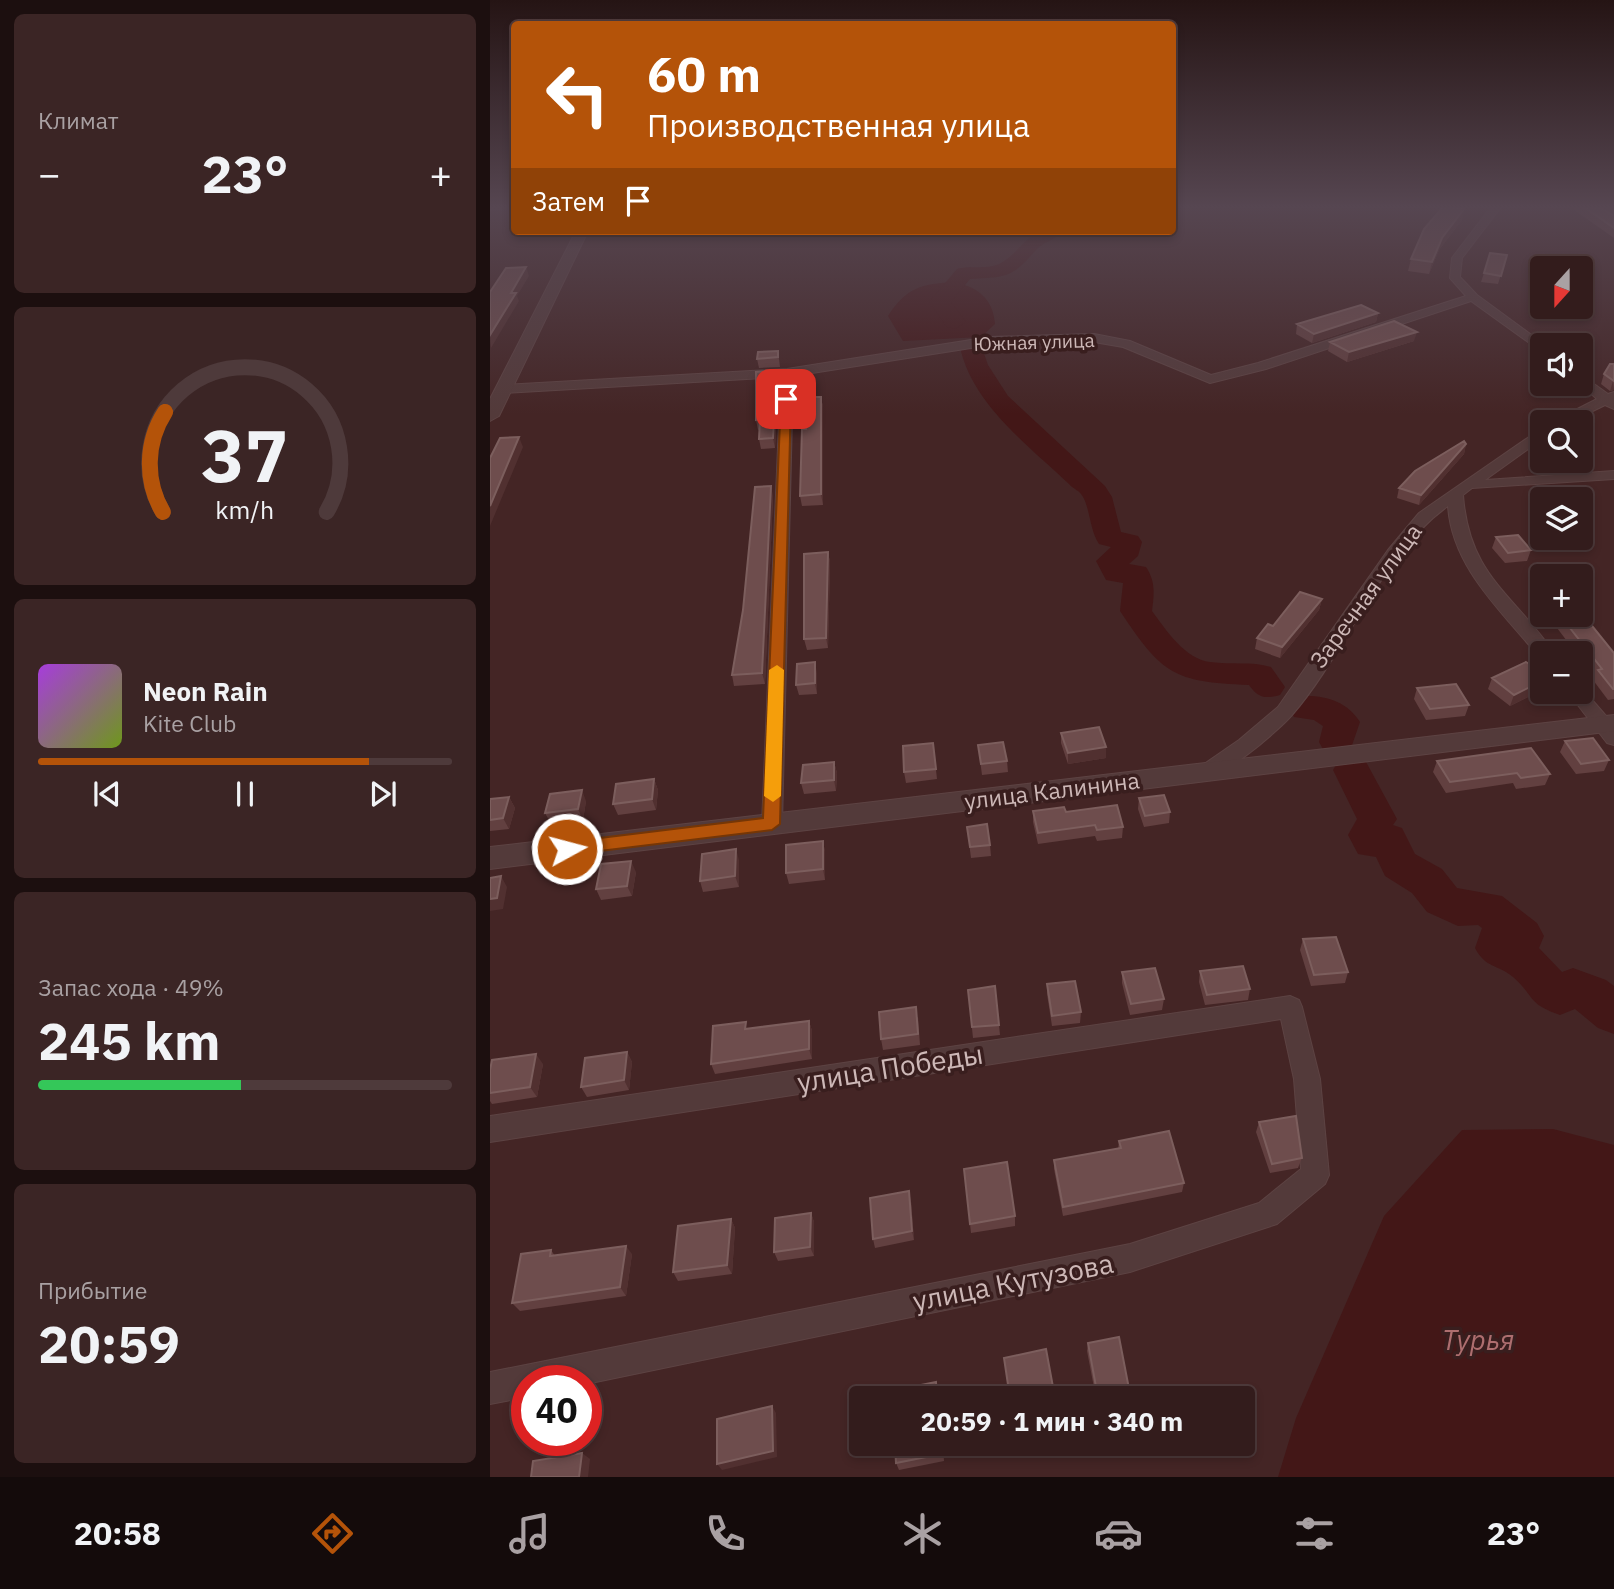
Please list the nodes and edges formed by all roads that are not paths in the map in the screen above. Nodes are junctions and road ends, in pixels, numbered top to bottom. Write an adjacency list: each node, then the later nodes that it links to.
1 (560, 276): 7 (street)
2 (1455, 276): 3 (street)
3 (1473, 297): 4 (street); 5 (street, Южная улица)
4 (1530, 339)
5 (787, 373): 7 (street, Южная улица); 18 (street)
6 (1593, 387): 8 (street)
7 (505, 389): 10 (street)
8 (1611, 399): 9 (street)
9 (1586, 410)
10 (490, 416)
11 (1530, 440): 13 (street, Заречная улица)
12 (1614, 475): 13 (street)
13 (1461, 489): 14 (street); 17 (street, Заречная улица)
14 (1535, 641)
15 (1588, 704): 16 (street)
16 (1611, 729): 17 (street, улица Калинина)
17 (1204, 774): 18 (street, улица Калинина)
18 (772, 824): 19 (street, улица Калинина)
19 (490, 858)
20 (1290, 1007): 21 (street, улица Победы); 22 (street, улица Кутузова)
21 (490, 1129)
22 (602, 1366)
23 (511, 1384): 24 (street, улица Кутузова)
24 (490, 1388)

